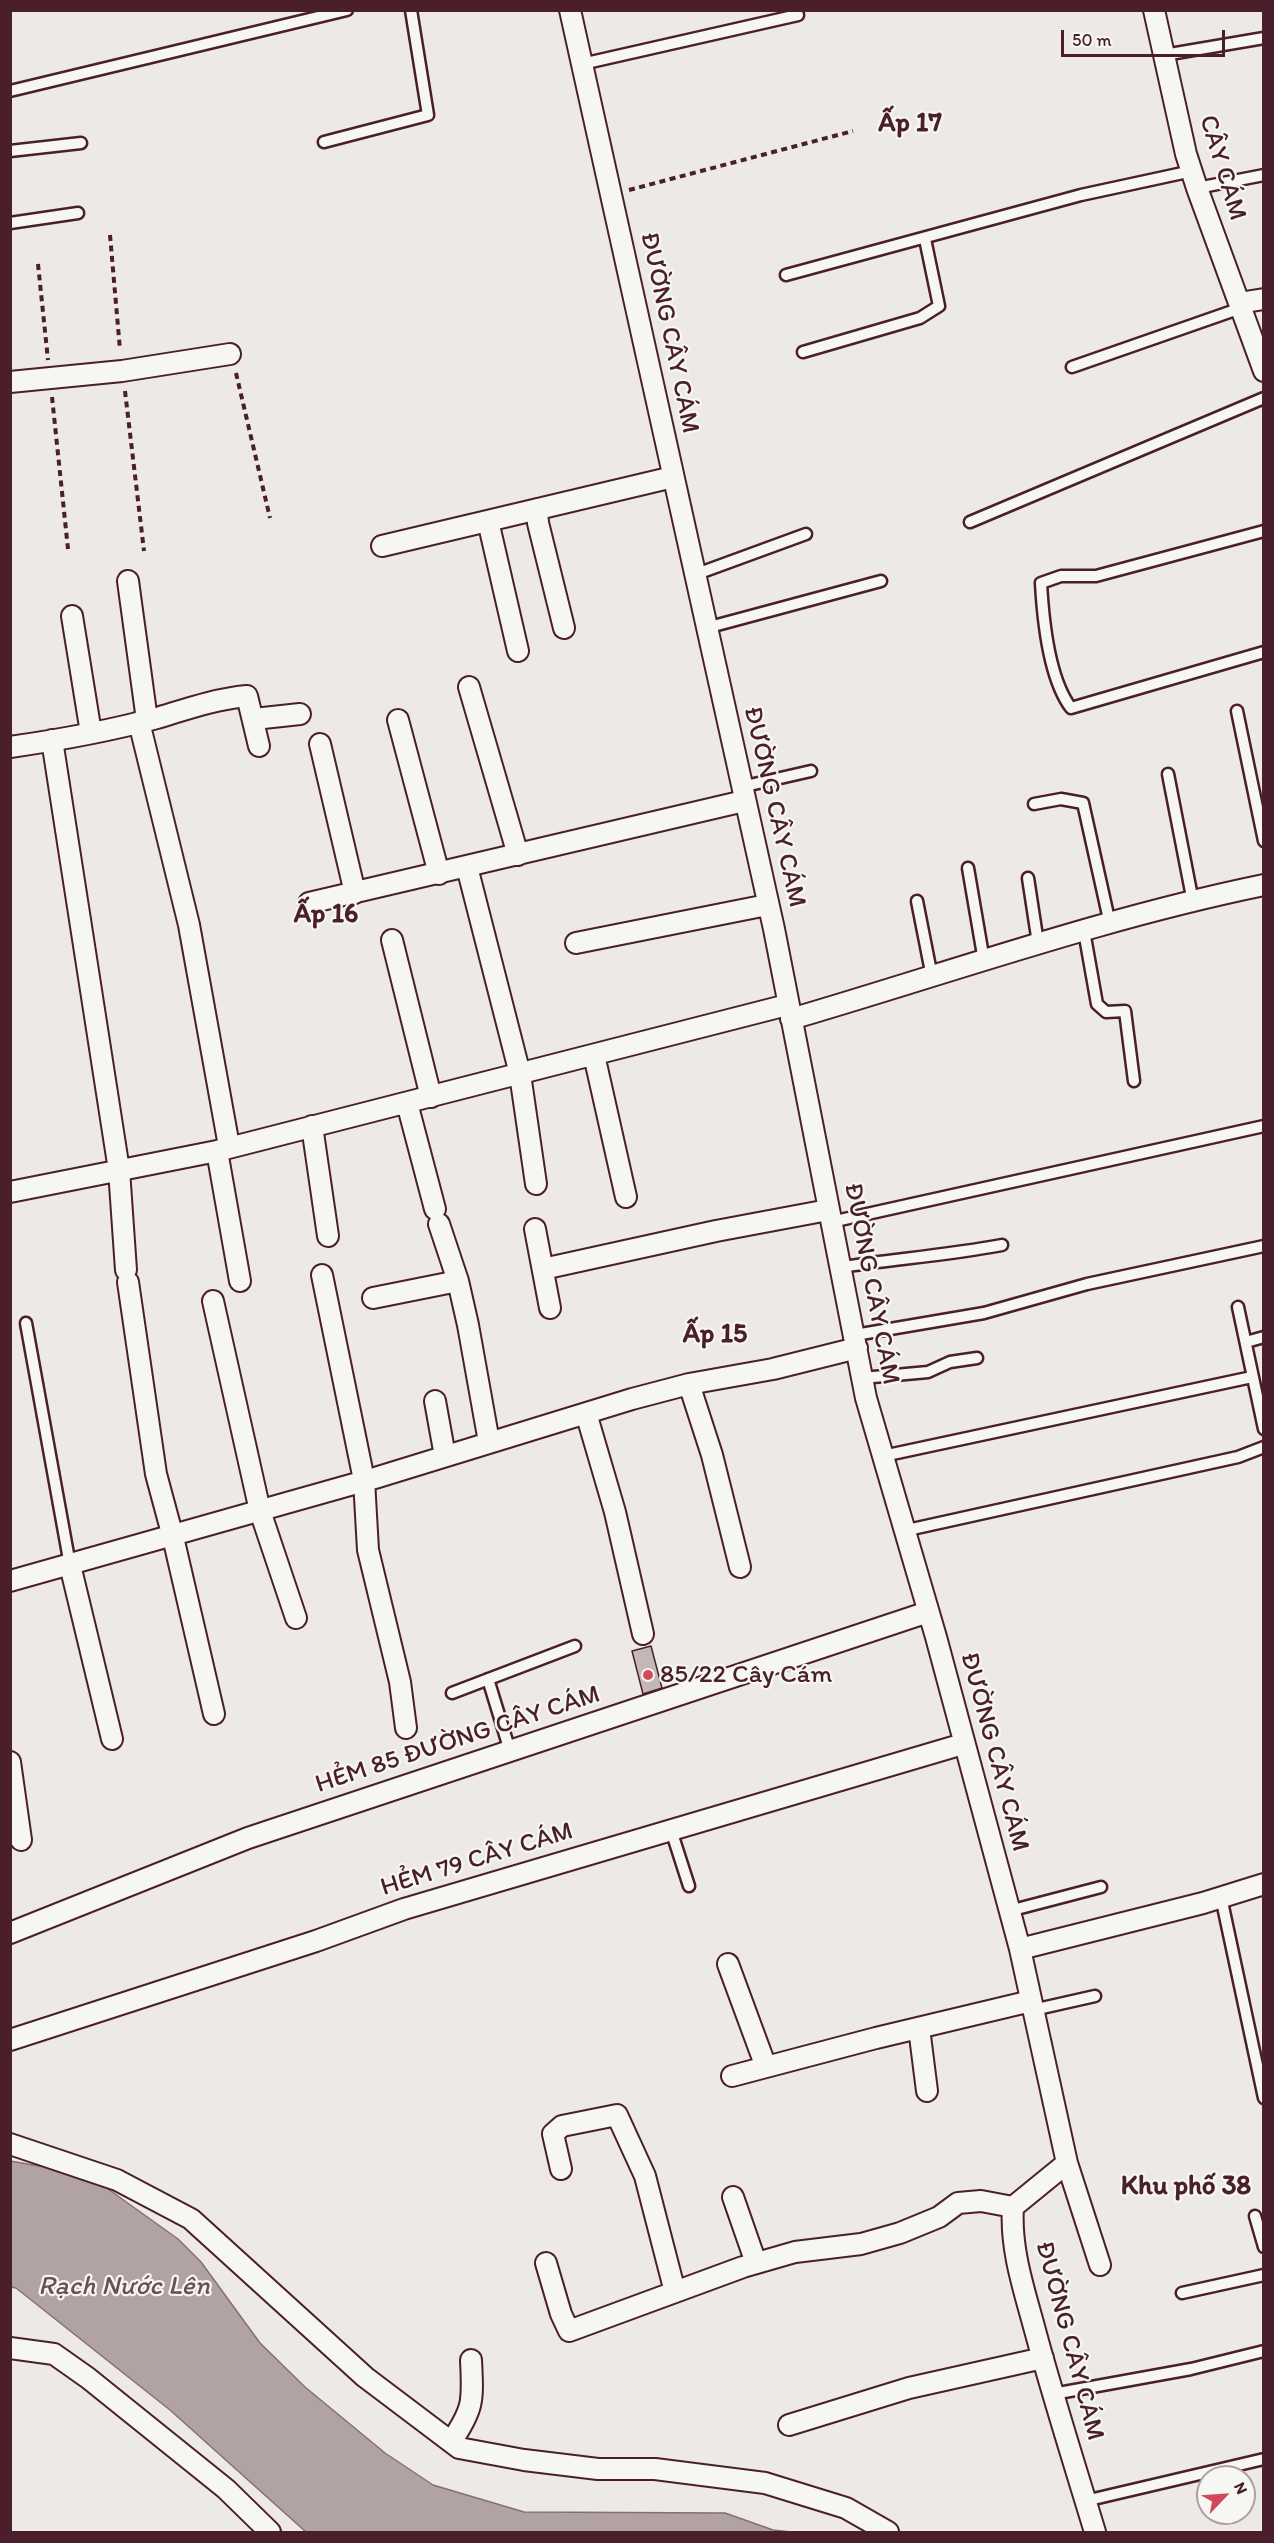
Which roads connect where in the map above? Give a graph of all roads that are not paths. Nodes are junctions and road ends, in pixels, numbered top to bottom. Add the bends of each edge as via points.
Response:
1 (347, 10) edge
2 (411, 10) edge
3 (570, 10) edge
4 (1154, 10) edge
5 (798, 15) dead end
6 (1263, 39) edge
7 (1164, 55) junction
8 (582, 64) junction
9 (10, 91) edge
10 (324, 142) dead end
11 (81, 143) dead end
12 (10, 151) edge
13 (1263, 175) edge
14 (1194, 180) junction
15 (78, 213) dead end
16 (10, 223) edge
17 (925, 239) junction
18 (786, 275) dead end
19 (1263, 298) edge
20 (1240, 306) junction
21 (803, 352) dead end
22 (230, 354) road end
23 (1072, 367) dead end
24 (1263, 371) edge
25 (10, 382) edge
26 (1263, 398) edge
27 (673, 477) junction
28 (537, 509) junction
29 (488, 521) junction
30 (970, 522) dead end
31 (1263, 531) edge
32 (806, 534) dead end
33 (382, 546) dead end
34 (694, 575) junction
35 (128, 581) dead end
36 (881, 581) dead end
37 (72, 616) dead end
38 (564, 628) dead end
39 (706, 628) junction
40 (518, 651) dead end
41 (1263, 652) edge
42 (469, 687) dead end
43 (1237, 711) dead end
44 (300, 714) dead end
45 (254, 719) junction
46 (398, 720) dead end
47 (143, 721) junction
48 (91, 733) junction
49 (52, 740) junction
50 (320, 744) dead end
51 (259, 746) dead end
52 (10, 747) edge
53 (811, 771) dead end
54 (1168, 774) dead end
55 (743, 794) junction
56 (1034, 804) dead end
57 (1263, 841) edge
58 (518, 855) junction
59 (467, 867) junction
60 (968, 868) dead end
61 (439, 874) junction
62 (1028, 878) dead end
63 (1263, 885) edge
64 (355, 893) junction
65 (917, 901) dead end
66 (1193, 902) junction
67 (309, 903) dead end
68 (767, 905) junction
69 (1110, 924) junction
70 (1084, 931) junction
71 (392, 940) dead end
72 (576, 943) dead end
73 (1038, 943) junction
74 (984, 961) junction
75 (933, 977) junction
76 (789, 1012) junction
77 (594, 1055) junction
78 (520, 1074) junction
79 (1134, 1081) dead end
80 (431, 1097) junction
81 (406, 1103) junction
82 (312, 1126) junction
83 (1263, 1126) edge
84 (223, 1148) junction
85 (119, 1170) junction
86 (536, 1184) dead end
87 (11, 1192) edge
88 (626, 1197) dead end
89 (829, 1216) junction
90 (535, 1229) dead end
91 (328, 1236) dead end
92 (1002, 1245) dead end
93 (1263, 1246) edge
94 (842, 1267) junction
95 (543, 1269) junction
96 (322, 1275) dead end
97 (240, 1281) dead end
98 (458, 1281) junction
99 (373, 1298) dead end
100 (213, 1301) dead end
101 (1238, 1307) dead end
102 (550, 1308) dead end
103 (26, 1323) dead end
104 (1263, 1336) edge
105 (856, 1341) junction
106 (1246, 1342) junction
107 (977, 1358) dead end
108 (1252, 1377) junction
109 (862, 1378) junction
110 (690, 1384) junction
111 (435, 1401) dead end
112 (586, 1413) junction
113 (1263, 1423) edge
114 (489, 1442) junction
115 (1263, 1447) edge
116 (445, 1456) junction
117 (883, 1456) junction
118 (364, 1480) junction
119 (260, 1511) junction
120 (903, 1531) junction
121 (174, 1537) junction
122 (70, 1565) junction
123 (741, 1567) dead end
124 (10, 1581) edge
125 (928, 1612) junction
126 (296, 1618) dead end
127 (643, 1634) dead end
128 (575, 1646) dead end
129 (488, 1679) junction
130 (452, 1693) dead end
131 (214, 1714) dead end
132 (406, 1728) dead end
133 (112, 1739) dead end
134 (963, 1744) junction
135 (510, 1751) junction
136 (10, 1762) edge
137 (671, 1830) junction
138 (21, 1840) dead end
139 (1263, 1884) edge
140 (689, 1886) dead end
141 (1101, 1887) dead end
142 (1221, 1897) junction
143 (1009, 1911) junction
144 (10, 1933) edge
145 (1020, 1949) junction
146 (728, 1964) dead end
147 (1095, 1996) dead end
148 (1032, 2005) junction
149 (919, 2028) junction
150 (10, 2040) edge
151 (766, 2067) junction
152 (732, 2076) dead end
153 (927, 2091) dead end
154 (1263, 2098) edge
155 (10, 2144) edge
156 (1067, 2163) junction
157 (561, 2169) dead end
158 (733, 2197) dead end
159 (1013, 2207) junction
160 (1256, 2217) dead end
161 (1263, 2247) edge
162 (546, 2263) dead end
163 (756, 2263) junction
164 (1100, 2265) dead end
165 (1263, 2275) edge
166 (675, 2292) junction
167 (1182, 2293) dead end
168 (10, 2348) edge
169 (1263, 2351) edge
170 (1043, 2358) junction
171 (471, 2360) dead end
172 (1053, 2394) junction
173 (789, 2425) dead end
174 (451, 2442) junction
175 (1263, 2459) edge
176 (1085, 2500) junction
177 (270, 2532) edge
178 (888, 2532) edge
179 (1095, 2532) edge

1 - 9 lane
2 - 10 lane via 428,115
3 - 8 street, ĐƯỜNG CÂY CÁM
4 - 7 street, CÂY CÁM
5 - 8 lane
6 - 7 lane
7 - 14 street, CÂY CÁM
8 - 27 street, ĐƯỜNG CÂY CÁM
11 - 12 lane
13 - 14 lane
14 - 17 lane via 1081,195
14 - 20 street, CÂY CÁM
15 - 16 lane
17 - 18 lane
17 - 21 lane via 939,306 920,318
19 - 20 street
20 - 23 lane
20 - 24 street, CÂY CÁM
22 - 25 street via 122,371
26 - 30 lane
27 - 28 street
27 - 34 street, ĐƯỜNG CÂY CÁM
28 - 29 street
28 - 38 street
29 - 33 street
29 - 40 street
31 - 41 lane via 1096,576 1061,576 1041,583 1043,614 1061,695 1071,708
32 - 34 lane
34 - 39 street, ĐƯỜNG CÂY CÁM
35 - 47 street
36 - 39 lane
37 - 48 street
39 - 55 street, ĐƯỜNG CÂY CÁM
42 - 58 street
43 - 57 lane
44 - 45 street
45 - 47 street via 247,696 220,699
45 - 51 street
46 - 61 street
47 - 48 street
47 - 84 street via 189,925
48 - 49 street
49 - 52 street
49 - 85 street
50 - 64 street
53 - 55 lane
54 - 66 lane
55 - 58 street
55 - 68 street, ĐƯỜNG CÂY CÁM
56 - 69 lane via 1061,799 1083,803
58 - 59 street
59 - 61 street
59 - 78 street
60 - 74 lane
61 - 64 street
62 - 73 lane
63 - 66 street
64 - 67 street
65 - 75 lane
66 - 69 street
68 - 72 street
68 - 76 street, ĐƯỜNG CÂY CÁM
69 - 70 street
70 - 73 street
70 - 79 lane via 1097,1005 1106,1012 1125,1011
71 - 80 street
73 - 74 street
74 - 75 street
75 - 76 street
76 - 77 street
76 - 89 street, ĐƯỜNG CÂY CÁM
77 - 78 street
77 - 88 street
78 - 80 street
78 - 86 street
80 - 81 street
81 - 82 street
81 - 98 street
82 - 84 street
82 - 91 street
83 - 89 lane
84 - 85 street
84 - 97 street
85 - 87 street
85 - 121 street via 127,1276 156,1474
89 - 94 street, ĐƯỜNG CÂY CÁM
89 - 95 street via 716,1231
90 - 95 street
92 - 94 lane
93 - 105 lane via 1087,1284 984,1313
94 - 105 street, ĐƯỜNG CÂY CÁM
95 - 102 street
96 - 118 street
98 - 99 street
98 - 114 street
100 - 119 street
101 - 106 lane
103 - 122 lane
104 - 106 lane
105 - 109 street, ĐƯỜNG CÂY CÁM
105 - 110 street via 773,1369
106 - 108 lane
107 - 109 lane via 950,1362 928,1372
108 - 113 lane
108 - 117 lane
109 - 117 street, ĐƯỜNG CÂY CÁM
110 - 112 street
110 - 123 street
111 - 116 street
112 - 114 street
112 - 127 street via 615,1512
114 - 116 street
115 - 120 lane via 1238,1457
116 - 118 street
117 - 120 street, ĐƯỜNG CÂY CÁM
118 - 119 street
118 - 132 street via 368,1550 400,1682
119 - 121 street
119 - 126 street
120 - 125 street, ĐƯỜNG CÂY CÁM
121 - 122 street
121 - 131 street
122 - 124 street
122 - 133 street
125 - 134 street, ĐƯỜNG CÂY CÁM
125 - 135 street, HẺM 85 ĐƯỜNG CÂY CÁM
128 - 129 lane
129 - 130 lane
129 - 135 lane
134 - 137 street, HẺM 79 CÂY CÁM
134 - 143 street, ĐƯỜNG CÂY CÁM
135 - 144 street, HẺM 85 ĐƯỜNG CÂY CÁM via 248,1838
136 - 138 street
137 - 140 lane
137 - 150 street, HẺM 79 CÂY CÁM via 404,1910
139 - 142 street
141 - 143 lane
142 - 145 street
142 - 154 lane
143 - 145 street, ĐƯỜNG CÂY CÁM
145 - 148 street, ĐƯỜNG CÂY CÁM
146 - 151 street
147 - 148 lane
148 - 149 street
148 - 156 street, ĐƯỜNG CÂY CÁM
149 - 151 street
149 - 153 street
151 - 152 street
155 - 174 street via 117,2180 191,2219 365,2377
156 - 159 street
156 - 164 street, ĐƯỜNG CÂY CÁM
157 - 166 street via 553,2134 562,2126 617,2115 645,2176
158 - 163 street
159 - 163 street via 981,2201 958,2202 939,2217 900,2233
159 - 170 street, ĐƯỜNG CÂY CÁM via 1016,2258
160 - 161 lane
162 - 166 street via 569,2331
163 - 166 street
165 - 167 lane
168 - 177 street via 54,2354 88,2378 226,2489
169 - 172 lane via 1191,2369
170 - 172 street, ĐƯỜNG CÂY CÁM
170 - 173 street via 909,2388
171 - 174 street via 469,2416
172 - 176 street, ĐƯỜNG CÂY CÁM
174 - 178 street via 459,2448 524,2460 598,2469 655,2469 765,2483 846,2508
175 - 176 lane
176 - 179 street, ĐƯỜNG CÂY CÁM

